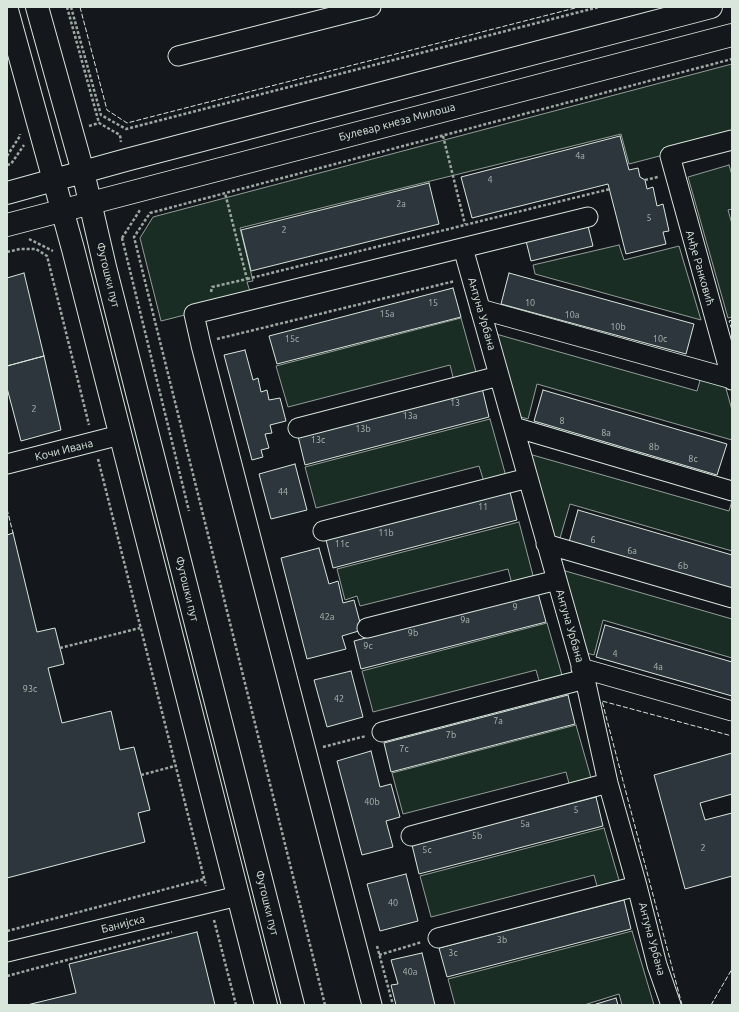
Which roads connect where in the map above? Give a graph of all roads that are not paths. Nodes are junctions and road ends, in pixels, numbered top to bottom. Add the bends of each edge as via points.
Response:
1 (37, 7) edge
2 (711, 7) edge
3 (362, 8) edge
4 (7, 10) edge
5 (732, 35) edge
6 (178, 56) dead end
7 (15, 65) edge
8 (732, 140) edge
9 (83, 172) junction
10 (54, 180) junction
11 (7, 193) edge
12 (90, 203) junction
13 (63, 210) junction
14 (588, 218) dead end
15 (7, 225) edge
16 (463, 248) junction
17 (480, 309) junction
18 (499, 376) junction
19 (732, 380) edge
20 (298, 428) dead end
21 (514, 428) junction
22 (120, 435) junction
23 (7, 464) edge
24 (528, 478) junction
25 (732, 491) edge
26 (323, 531) dead end
27 (546, 544) junction
28 (557, 580) junction
29 (732, 598) edge
30 (367, 628) dead end
31 (583, 674) junction
32 (732, 711) edge
33 (382, 732) road end
34 (608, 784) junction
35 (411, 836) dead end
36 (637, 886) junction
37 (238, 896) junction
38 (438, 938) road end
39 (7, 952) edge
40 (266, 1005) edge
41 (293, 1005) edge
42 (372, 1005) edge
43 (671, 1005) edge

1 - 9 main road, Футошки пут
2 - 9 main road
3 - 6 street
4 - 7 main road
5 - 12 main road, Булевар кнеза Милоша
7 - 10 main road
8 - 19 street, Анђе Ранковић via 670,156
9 - 10 main road
9 - 12 main road, Футошки пут
10 - 11 main road
10 - 13 main road
12 - 13 main road, Булевар кнеза Милоша
12 - 41 main road, Футошки пут
13 - 15 main road, Булевар кнеза Милоша
13 - 22 main road
14 - 16 street
16 - 17 street, Антуна Урбана
16 - 42 street via 194,314
17 - 18 street, Антуна Урбана
17 - 19 street
18 - 20 street
18 - 21 street, Антуна Урбана
21 - 24 street, Антуна Урбана
21 - 25 street
22 - 23 street, Кочи Ивана
22 - 37 main road
24 - 26 street
24 - 27 street, Антуна Урбана
27 - 28 street, Антуна Урбана
27 - 29 street
28 - 30 street
28 - 31 street, Антуна Урбана
31 - 32 street
31 - 33 street
31 - 34 street, Антуна Урбана
34 - 35 street
34 - 36 street, Антуна Урбана
36 - 38 street
36 - 43 street, Антуна Урбана via 657,965
37 - 39 street, Банијска
37 - 40 main road

